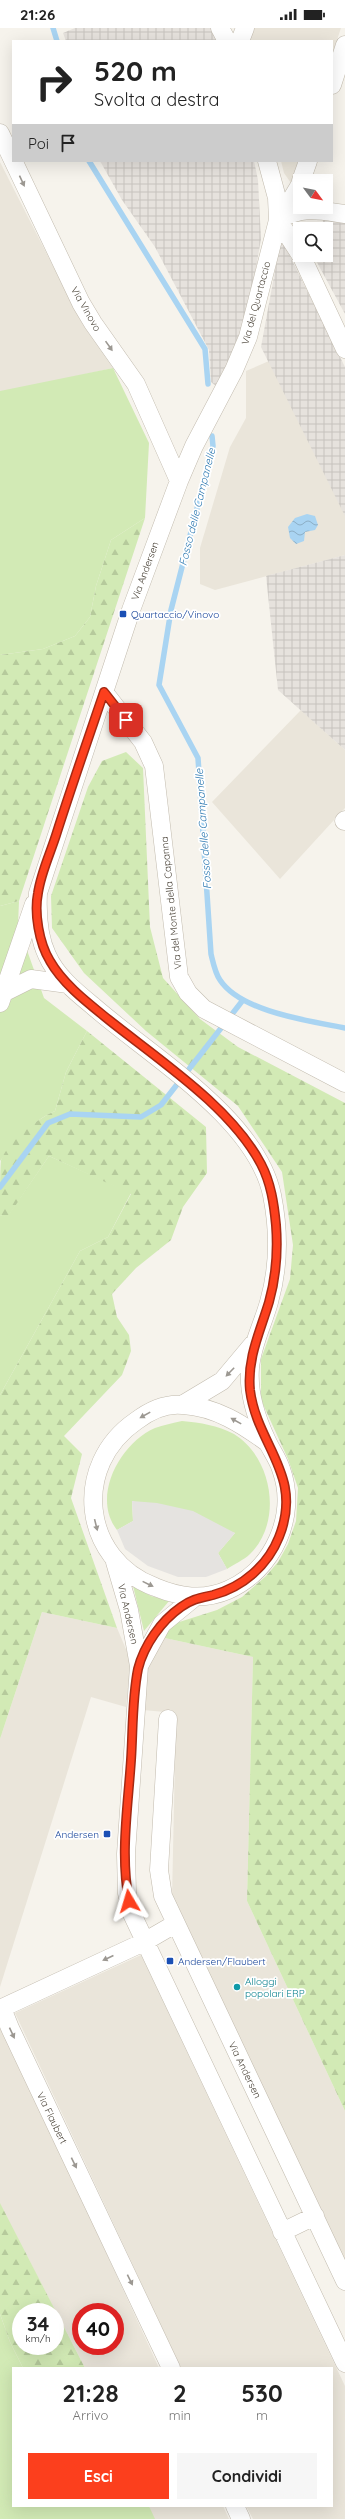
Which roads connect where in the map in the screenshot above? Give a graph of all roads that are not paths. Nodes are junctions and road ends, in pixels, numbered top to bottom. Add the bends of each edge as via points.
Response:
1 (220, 28) edge
2 (245, 28) edge
3 (226, 40) edge
4 (240, 40) edge
5 (345, 45) edge
6 (333, 82) edge
7 (0, 133) edge
8 (12, 158) edge
9 (14, 162) edge
10 (267, 162) edge
11 (308, 162) edge
12 (303, 174) edge
13 (293, 196) edge
14 (345, 214) edge
15 (278, 220) junction
16 (293, 241) edge
17 (304, 262) edge
18 (345, 350) edge
19 (179, 481) junction
20 (104, 692) junction
21 (38, 893) junction
22 (68, 984) junction
23 (1, 998) edge
24 (345, 1083) edge
25 (254, 1342) junction
26 (182, 1405) junction
27 (268, 1443) junction
28 (115, 1562) junction
29 (195, 1597) junction
30 (139, 1666) junction
31 (168, 1719) dead end
32 (175, 1924) junction
33 (144, 1942) junction
34 (315, 2216) junction
35 (282, 2232) junction
36 (345, 2281) edge
37 (345, 2363) edge
38 (171, 2367) edge
39 (235, 2507) edge
40 (241, 2519) edge

1 - 3 street
2 - 4 street
5 - 6 street
7 -> 8 street, Via Vinovo
9 -> 19 street, Via Vinovo via 81,303 136,384
10 - 15 street, Via del Quartaccio via 277,198
11 - 12 street
13 - 15 street
14 - 15 street via 308,209 296,211
15 - 16 street
15 - 19 street, Via del Quartaccio via 245,344
17 - 18 street
19 - 20 street, Via Andersen via 131,610
20 - 21 street, Via Andersen
20 - 24 street, Via del Monte della Capanna via 143,742 154,766 179,977 195,1000 227,1021
21 - 22 street, Via Andersen via 39,924 46,954
21 - 23 street
22 - 23 street via 31,979
22 - 25 street, Via Andersen via 225,1116 260,1163 271,1192 277,1261 269,1301
25 -> 26 street, Via Andersen via 222,1381
25 - 27 street, Via Andersen via 250,1364 251,1395
27 -> 26 street, Via Andersen via 236,1420
26 -> 28 street, Via Andersen via 153,1411 128,1426 109,1448 98,1468 93,1490 94,1514 101,1540
27 - 29 street, Via Andersen via 282,1469 286,1490 284,1522 278,1539 266,1560 243,1581 214,1595
28 -> 29 street, Via Andersen via 148,1585
28 - 30 street, Via Andersen via 129,1610
29 - 30 street, Via Andersen via 162,1624
30 - 33 street, Via Andersen via 131,1757 126,1867 130,1908
31 - 32 street, Via Andersen via 159,1870 163,1896
32 - 33 street
32 - 34 street, Via Andersen
33 - 35 street, Via Andersen
33 -> 38 street, Via Flaubert via 2,2008
34 - 35 street
34 - 36 street, Via Andersen
35 - 37 street, Via Andersen
39 - 40 street

